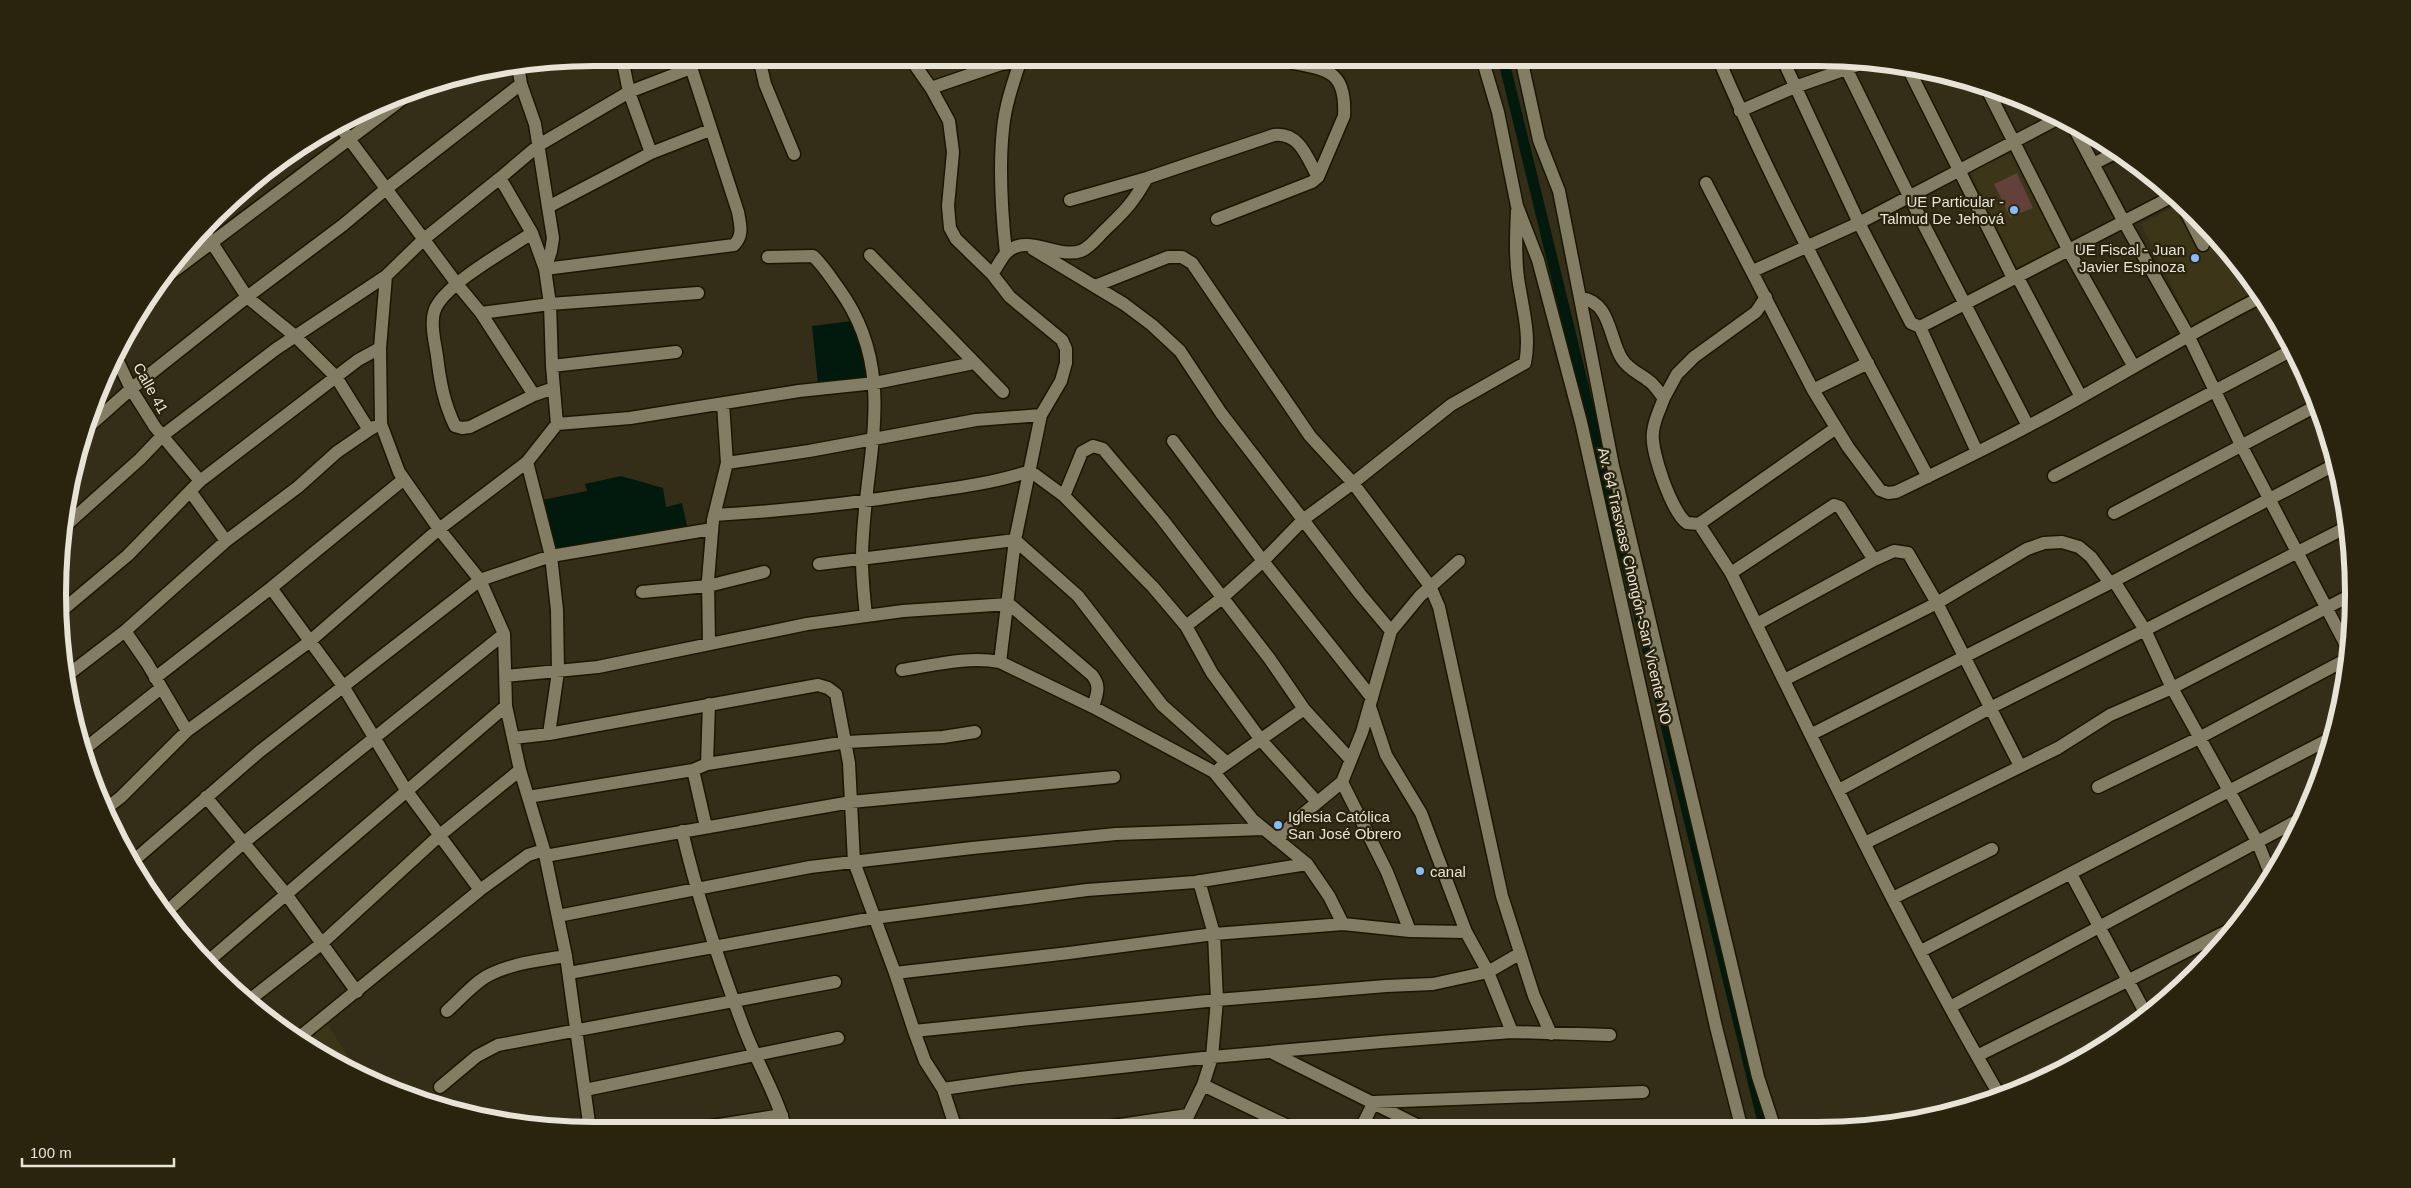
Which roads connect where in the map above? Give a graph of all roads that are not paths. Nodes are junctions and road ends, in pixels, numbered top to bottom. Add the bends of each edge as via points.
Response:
1 (624, 66) edge
2 (684, 66) edge
3 (691, 66) edge
4 (761, 66) edge
5 (915, 66) edge
6 (995, 66) edge
7 (1023, 66) edge
8 (1305, 66) edge
9 (1484, 66) edge
10 (1523, 66) edge
11 (1721, 66) edge
12 (1786, 66) edge
13 (1841, 67) edge
14 (1846, 67) edge
15 (519, 72) edge
16 (1911, 75) edge
17 (521, 84) junction
18 (1795, 87) junction
19 (930, 88) junction
20 (629, 92) junction
21 (1990, 95) edge
22 (393, 106) edge
23 (1740, 111) junction
24 (2052, 122) edge
25 (343, 130) edge
26 (710, 130) junction
27 (2078, 136) edge
28 (349, 138) junction
29 (2014, 141) junction
30 (539, 145) junction
31 (651, 153) junction
32 (794, 154) dead end
33 (2111, 155) edge
34 (2094, 164) junction
35 (1960, 170) junction
36 (1318, 177) junction
37 (500, 178) junction
38 (1147, 178) junction
39 (1706, 183) dead end
40 (386, 189) junction
41 (1909, 196) junction
42 (2167, 199) edge
43 (1070, 200) dead end
44 (1517, 206) junction
45 (548, 207) junction
46 (1217, 219) dead end
47 (2124, 222) junction
48 (2191, 222) edge
49 (1859, 223) junction
50 (532, 233) junction
51 (207, 236) edge
52 (424, 239) junction
53 (211, 242) junction
54 (1025, 244) junction
55 (2202, 245) dead end
56 (1807, 248) junction
57 (2069, 251) junction
58 (1006, 253) junction
59 (870, 255) dead end
60 (768, 257) dead end
61 (182, 265) edge
62 (545, 268) junction
63 (1753, 271) junction
64 (992, 274) junction
65 (386, 276) junction
66 (2015, 277) junction
67 (456, 284) junction
68 (1095, 286) junction
69 (698, 293) dead end
70 (1766, 296) junction
71 (247, 297) junction
72 (1581, 298) junction
73 (2255, 300) edge
74 (550, 304) junction
75 (1966, 305) junction
76 (481, 314) junction
77 (1920, 327) junction
78 (2188, 335) junction
79 (295, 336) junction
80 (380, 348) junction
81 (676, 352) dead end
82 (2286, 353) edge
83 (974, 363) junction
84 (1868, 363) junction
85 (119, 364) edge
86 (552, 366) junction
87 (2134, 367) junction
88 (336, 377) junction
89 (875, 383) junction
90 (554, 388) junction
91 (131, 389) junction
92 (1813, 390) junction
93 (2216, 390) junction
94 (1003, 392) dead end
95 (534, 395) junction
96 (2081, 397) junction
97 (1664, 398) junction
98 (723, 404) junction
99 (2311, 409) edge
100 (1041, 415) junction
101 (95, 421) edge
102 (381, 424) junction
103 (557, 424) junction
104 (2028, 426) junction
105 (1836, 428) junction
106 (369, 430) junction
107 (162, 436) junction
108 (873, 440) junction
109 (1173, 441) dead end
110 (2241, 445) junction
111 (1977, 452) junction
112 (527, 462) junction
113 (727, 463) junction
114 (2329, 467) edge
115 (1030, 471) junction
116 (2054, 476) dead end
117 (1928, 477) junction
118 (404, 479) junction
119 (200, 481) junction
120 (1353, 483) junction
121 (190, 491) junction
122 (1064, 496) junction
123 (2270, 498) junction
124 (866, 501) junction
125 (2114, 513) dead end
126 (714, 515) junction
127 (72, 519) edge
128 (1304, 519) junction
129 (1699, 524) junction
130 (712, 529) junction
131 (439, 530) junction
132 (2341, 530) edge
133 (1015, 540) junction
134 (226, 541) junction
135 (2299, 551) junction
136 (551, 556) junction
137 (862, 559) junction
138 (1874, 560) junction
139 (1264, 561) junction
140 (1459, 561) dead end
141 (819, 564) dead end
142 (764, 572) dead end
143 (1731, 573) junction
144 (480, 580) junction
145 (2112, 582) junction
146 (708, 586) junction
147 (1430, 586) junction
148 (271, 588) junction
149 (642, 592) dead end
150 (1222, 598) junction
151 (2345, 599) edge
152 (1938, 603) junction
153 (1009, 604) junction
154 (66, 607) edge
155 (2327, 608) junction
156 (866, 616) junction
157 (1756, 624) junction
158 (1186, 626) junction
159 (2145, 630) junction
160 (126, 631) junction
161 (1391, 631) junction
162 (504, 634) junction
163 (2343, 639) edge
164 (309, 642) junction
165 (709, 644) junction
166 (1966, 656) junction
167 (1000, 662) junction
168 (2340, 664) edge
169 (902, 670) dead end
170 (72, 672) edge
171 (558, 672) junction
172 (506, 676) junction
173 (1784, 680) junction
174 (158, 683) junction
175 (343, 686) junction
176 (2172, 688) junction
177 (1371, 703) junction
178 (709, 704) junction
179 (506, 706) junction
180 (1093, 707) junction
181 (1992, 707) junction
182 (1304, 709) junction
183 (186, 731) junction
184 (975, 732) dead end
185 (549, 734) junction
186 (1812, 734) junction
187 (373, 738) junction
188 (513, 738) junction
189 (2199, 738) junction
190 (1261, 740) junction
191 (87, 742) edge
192 (847, 742) junction
193 (2324, 742) edge
194 (1351, 760) junction
195 (1228, 763) junction
196 (707, 764) junction
197 (2020, 766) junction
198 (520, 770) junction
199 (693, 770) junction
200 (1214, 772) junction
201 (1114, 777) dead end
202 (1342, 782) junction
203 (2098, 787) dead end
204 (406, 790) junction
205 (1839, 790) junction
206 (2228, 790) junction
207 (528, 797) junction
208 (206, 798) junction
209 (851, 802) junction
210 (1317, 802) junction
211 (110, 805) edge
212 (2292, 823) edge
213 (706, 827) junction
214 (1264, 829) junction
215 (682, 831) junction
216 (440, 835) junction
217 (1277, 840) junction
218 (2257, 842) junction
219 (1866, 843) junction
220 (242, 844) junction
221 (1992, 849) dead end
222 (544, 853) junction
223 (137, 858) edge
224 (854, 862) junction
225 (1306, 864) junction
226 (2268, 868) edge
227 (2071, 874) junction
228 (1199, 881) junction
229 (695, 888) junction
230 (480, 890) junction
231 (286, 894) junction
232 (1893, 898) junction
233 (170, 908) edge
234 (558, 916) junction
235 (874, 918) junction
236 (1343, 924) junction
237 (2100, 926) junction
238 (1410, 931) junction
239 (1466, 932) junction
240 (1214, 934) junction
241 (2220, 935) edge
242 (321, 944) junction
243 (715, 947) junction
244 (1921, 951) junction
245 (1519, 954) junction
246 (566, 956) junction
247 (212, 958) edge
248 (1488, 972) junction
249 (569, 973) junction
250 (895, 973) junction
251 (835, 982) dead end
252 (2128, 982) junction
253 (357, 992) junction
254 (253, 997) edge
255 (1217, 1000) junction
256 (734, 1001) junction
257 (1950, 1008) junction
258 (2143, 1009) edge
259 (447, 1012) dead end
260 (577, 1029) junction
261 (914, 1031) junction
262 (1512, 1032) junction
263 (303, 1034) edge
264 (1550, 1034) junction
265 (1610, 1036) dead end
266 (838, 1038) dead end
267 (1271, 1052) junction
268 (757, 1056) junction
269 (1977, 1056) junction
270 (1212, 1057) junction
271 (1203, 1085) junction
272 (440, 1087) dead end
273 (943, 1089) junction
274 (585, 1090) junction
275 (1997, 1090) edge
276 (1643, 1092) dead end
277 (1374, 1102) junction
278 (782, 1114) junction
279 (1188, 1115) junction
280 (589, 1122) edge
281 (734, 1122) edge
282 (784, 1122) edge
283 (954, 1122) edge
284 (1140, 1122) edge
285 (1185, 1122) edge
286 (1280, 1122) edge
287 (1364, 1122) edge
288 (1412, 1122) edge
289 (1740, 1122) edge
290 (1773, 1122) edge

1 - 20 street
2 - 20 street
3 - 26 street
4 - 32 street
5 - 19 street
6 - 19 street
7 - 58 street via 1013,83 1003,128
8 - 36 street via 1326,70 1339,82 1344,106 1344,116
9 - 44 street, Av. 64 Trasvase Chongón-San Vicente NO via 1498,112
10 - 72 street via 1539,140 1558,191
11 - 23 street
12 - 18 street
13 - 18 street
14 - 41 street
15 - 17 street
16 - 35 street
17 - 30 street
17 - 40 street
18 - 23 street
18 - 49 street
19 - 64 street via 949,121 953,152 948,206 950,228 956,239
20 - 30 street
20 - 31 street
21 - 29 street
22 - 28 street
23 - 56 street
24 - 29 street
25 - 28 street
26 - 31 street
26 - 62 street via 738,212 742,232 734,245
27 - 34 street
28 - 40 street
28 - 53 street
29 - 35 street
29 - 57 street
30 - 37 street
30 - 45 street
31 - 45 street
33 - 34 street
34 - 47 street
35 - 41 street
35 - 66 street
36 - 38 street via 1298,143 1282,134
36 - 46 street
37 - 50 street
37 - 52 street
38 - 43 street
38 - 54 street via 1133,203 1081,251 1065,252
39 - 63 street
40 - 52 street
40 - 71 street
41 - 49 street
41 - 75 street
42 - 47 street
44 - 120 street via 1515,243 1528,348 1525,363 1451,405
44 - 289 street, Av. 64 Trasvase Chongón-San Vicente NO via 1538,260 1581,422
45 - 62 street via 553,238
47 - 57 street
47 - 78 street
48 - 55 street
49 - 56 street
49 - 77 street via 1911,323
50 - 62 street
50 - 67 street
51 - 53 street
52 - 65 street
52 - 67 street
53 - 61 street
53 - 71 street
54 - 58 street
54 - 68 street
56 - 63 street
56 - 84 street
57 - 66 street
57 - 87 street
58 - 64 street
59 - 83 street
60 - 89 street via 807,255 818,260 852,308 860,325
62 - 74 street
63 - 70 street
64 - 100 street via 1010,297 1062,340 1066,348 1061,381
65 - 79 street
65 - 80 street
66 - 75 street
66 - 96 street
67 - 76 street
67 - 95 street via 436,307 433,318 439,382 455,426 470,427
68 - 120 street via 1168,257 1182,257 1192,264 1310,436
68 - 128 street via 1152,325 1180,351 1221,412
69 - 74 street
70 - 92 street
70 - 97 street via 1756,312 1694,356 1677,374
71 - 79 street
71 - 91 street
72 - 97 street via 1602,310 1622,359 1630,369 1650,381
72 - 290 street via 1613,466 1756,1067
73 - 78 street
74 - 76 street
74 - 86 street
75 - 77 street
75 - 104 street
76 - 95 street
77 - 111 street
78 - 87 street
78 - 93 street
79 - 88 street
79 - 107 street
80 - 88 street
80 - 102 street
81 - 86 street
82 - 93 street
83 - 89 street
83 - 94 street
84 - 92 street
84 - 117 street
85 - 91 street, Calle 41
86 - 90 street
87 - 96 street
88 - 106 street
88 - 119 street
89 - 98 street
89 - 108 street
90 - 95 street
90 - 103 street
91 - 101 street
91 - 107 street, Calle 41
92 - 105 street
93 - 110 street
93 - 116 street
96 - 104 street
97 - 129 street via 1652,432 1656,460 1683,520
98 - 103 street via 630,418
98 - 113 street
99 - 110 street
100 - 108 street via 976,420
100 - 115 street
102 - 106 street
102 - 118 street
103 - 112 street
104 - 111 street
105 - 117 street via 1880,490 1896,492
105 - 129 street
106 - 134 street via 336,452 298,487
107 - 119 street, Calle 41
107 - 127 street
108 - 113 street
108 - 124 street
109 - 139 street
110 - 123 street
110 - 125 street
111 - 117 street
112 - 131 street
112 - 136 street
113 - 126 street
114 - 123 street
115 - 122 street
115 - 124 street via 1002,481
115 - 133 street
118 - 131 street
118 - 148 street
119 - 121 street
120 - 128 street
120 - 147 street
121 - 134 street
121 - 154 street via 128,555
122 - 150 street via 1082,452 1093,446 1103,449
122 - 158 street via 1153,587
123 - 135 street
123 - 145 street
124 - 126 street via 789,511
124 - 137 street
126 - 130 street
128 - 139 street
128 - 161 street
129 - 143 street
130 - 136 street
130 - 146 street
131 - 144 street
131 - 164 street
132 - 135 street
133 - 137 street
133 - 153 street
133 - 195 street via 1078,596 1162,705
134 - 160 street
135 - 155 street
135 - 159 street
136 - 144 street
136 - 171 street
137 - 141 street
137 - 156 street
138 - 143 street via 1840,507 1834,505
138 - 152 street via 1894,551 1908,552
138 - 157 street
139 - 150 street
139 - 177 street
140 - 147 street
142 - 146 street
143 - 157 street
144 - 162 street
144 - 175 street
145 - 152 street via 2079,547 2062,542 2044,543 2027,548
145 - 159 street
145 - 166 street
146 - 149 street
146 - 165 street
147 - 161 street
147 - 245 street via 1439,607 1502,896
148 - 164 street
148 - 174 street
150 - 158 street
150 - 182 street
151 - 155 street
152 - 166 street
152 - 173 street
153 - 156 street
153 - 167 street
153 - 180 street via 1098,682
155 - 163 street
155 - 176 street
156 - 165 street
157 - 173 street
158 - 190 street via 1212,673
159 - 176 street
159 - 181 street
160 - 170 street
160 - 174 street
161 - 177 street
162 - 172 street
162 - 187 street
164 - 175 street
164 - 183 street
165 - 171 street
166 - 181 street
166 - 186 street
167 - 169 street via 968,659
167 - 180 street
168 - 189 street
171 - 172 street
171 - 185 street
172 - 179 street
173 - 186 street
174 - 183 street
174 - 191 street
175 - 187 street
175 - 208 street
176 - 189 street
176 - 197 street via 2110,715 2058,748
177 - 194 street
177 - 239 street via 1386,754 1421,812
178 - 185 street
178 - 192 street via 818,685 836,694
178 - 196 street
179 - 188 street
179 - 204 street
180 - 200 street
181 - 197 street
181 - 205 street
182 - 190 street
182 - 194 street
183 - 211 street
184 - 192 street
185 - 188 street
186 - 205 street
187 - 204 street
187 - 220 street
188 - 198 street
189 - 203 street
189 - 206 street
190 - 195 street
190 - 210 street
192 - 196 street
192 - 209 street
193 - 206 street
194 - 202 street
195 - 200 street
196 - 199 street
197 - 219 street
198 - 207 street
198 - 216 street
199 - 207 street
199 - 213 street
200 - 214 street
201 - 209 street
202 - 210 street
202 - 238 street via 1387,872
204 - 216 street
204 - 231 street
205 - 219 street
206 - 218 street
206 - 227 street
207 - 222 street
208 - 220 street
208 - 223 street
209 - 213 street
209 - 224 street
210 - 217 street
212 - 218 street
213 - 215 street
214 - 217 street
214 - 224 street via 1116,834
215 - 222 street
215 - 229 street
216 - 230 street
216 - 242 street
217 - 225 street
218 - 226 street
218 - 237 street
219 - 232 street
220 - 231 street
220 - 233 street
221 - 232 street
222 - 230 street via 528,855
222 - 234 street
224 - 229 street
224 - 235 street
225 - 228 street
225 - 236 street via 1329,896
227 - 237 street
227 - 244 street
228 - 235 street via 1087,890
228 - 240 street
229 - 234 street
229 - 243 street
230 - 253 street
231 - 242 street
231 - 247 street
232 - 244 street
234 - 246 street
235 - 243 street
235 - 250 street
236 - 238 street
236 - 240 street
237 - 252 street
237 - 257 street
238 - 239 street
239 - 248 street
240 - 250 street
240 - 255 street
241 - 252 street
242 - 253 street
242 - 254 street
243 - 249 street
243 - 256 street
244 - 257 street
245 - 248 street
245 - 264 street
246 - 249 street
246 - 259 street via 511,966 490,974
248 - 255 street via 1425,985
248 - 262 street
249 - 260 street
250 - 261 street
251 - 256 street
252 - 258 street
252 - 269 street
253 - 263 street
255 - 261 street
255 - 270 street
256 - 260 street
256 - 268 street
257 - 269 street
260 - 272 street via 498,1045 477,1056
260 - 274 street
261 - 273 street via 925,1060
262 - 264 street
262 - 267 street
264 - 265 street
266 - 268 street
267 - 270 street
267 - 277 street
268 - 274 street
268 - 278 street
269 - 275 street
270 - 271 street
270 - 273 street
271 - 279 street
271 - 286 street
273 - 283 street
274 - 280 street
276 - 277 street
277 - 287 street
277 - 288 street
278 - 281 street
278 - 282 street
279 - 284 street
279 - 285 street

